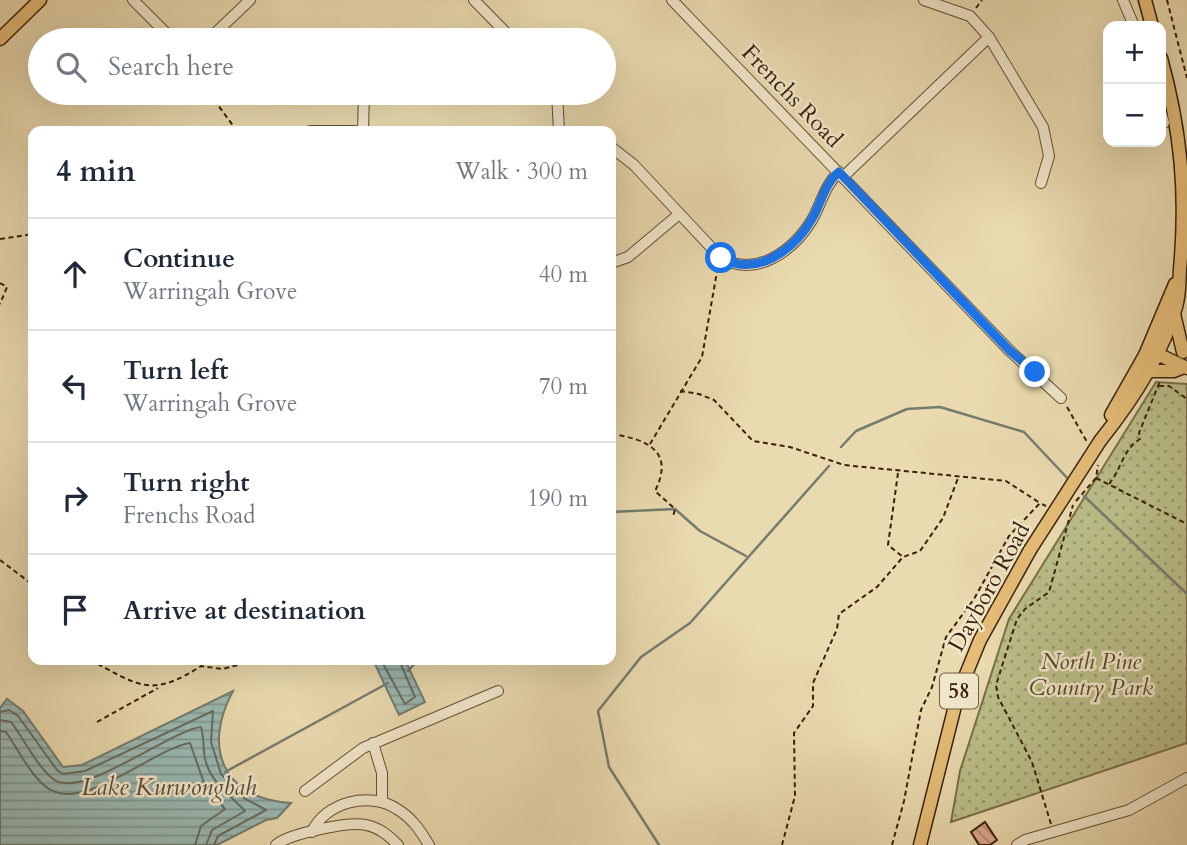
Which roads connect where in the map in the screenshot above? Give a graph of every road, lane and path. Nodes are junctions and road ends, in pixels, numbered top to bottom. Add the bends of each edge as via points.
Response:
1 (40, 0) edge
2 (133, 0) edge
3 (250, 0) edge
4 (474, 0) edge
5 (672, 0) edge
6 (924, 0) edge
7 (1123, 0) edge
8 (1145, 0) edge
9 (1167, 0) edge
10 (1132, 21) edge
11 (1151, 21) edge
12 (161, 28) edge
13 (221, 28) edge
14 (501, 28) edge
15 (989, 37) junction
16 (0, 39) edge
17 (1187, 78) edge
18 (1166, 81) edge
19 (218, 105) edge
20 (363, 105) edge
21 (557, 105) edge
22 (233, 126) edge
23 (363, 126) edge
24 (559, 126) edge
25 (616, 152) edge
26 (841, 175) junction
27 (1041, 183) dead end
28 (678, 215) junction
29 (28, 235) edge
30 (0, 239) edge
31 (721, 258) junction
32 (616, 261) edge
33 (1180, 274) junction
34 (0, 283) edge
35 (0, 304) edge
36 (1174, 314) junction
37 (1155, 346) junction
38 (1185, 361) edge
39 (1154, 370) junction
40 (1158, 386) junction
41 (680, 391) junction
42 (1061, 398) dead end
43 (1187, 399) edge
44 (616, 436) edge
45 (1100, 441) junction
46 (650, 444) junction
47 (898, 472) junction
48 (958, 478) junction
49 (1096, 478) dead end
50 (1109, 484) junction
51 (1084, 490) dead end
52 (1040, 503) junction
53 (1049, 508) dead end
54 (673, 517) dead end
55 (1187, 524) edge
56 (903, 557) junction
57 (0, 560) edge
58 (28, 581) edge
59 (100, 665) edge
60 (238, 665) edge
61 (158, 688) junction
62 (498, 691) dead end
63 (97, 722) dead end
64 (373, 743) junction
65 (1187, 779) edge
66 (306, 791) dead end
67 (382, 802) junction
68 (1053, 831) junction
69 (312, 832) junction
70 (276, 845) edge
71 (398, 845) edge
72 (429, 845) edge
73 (782, 845) edge
74 (892, 845) edge
75 (920, 845) edge
76 (1017, 845) edge

1 - 16 main road
2 - 12 street
3 - 13 street
4 - 14 street
5 - 26 street, Frenchs Road
6 - 15 street via 971,16
7 - 10 street
8 - 11 main road
9 - 17 path
15 - 26 street
15 - 27 street via 1043,127 1049,156
18 - 33 main road, Dayboro Road / 58 via 1184,165
19 - 22 path
20 - 23 street
21 - 24 street
25 - 28 street via 634,165
26 - 31 street via 831,180 808,226 780,254 749,266
26 - 42 street, Frenchs Road
28 - 31 street
28 - 32 street via 628,257
29 - 30 path
31 - 41 path via 702,357
33 - 36 main road, Dayboro Road / 58
33 - 37 main road, Dayboro Road / 58
34 - 35 path via 8,288
36 - 37 main road, Dayboro Road / 58
36 - 38 main road
37 - 38 main road
37 - 39 main road, Dayboro Road / 58
37 - 45 main road, Dayboro Road / 58
38 - 39 main road via 1174,371
39 - 40 path
39 - 45 main road, Dayboro Road / 58
40 - 43 path via 1169,386
40 - 50 path via 1140,439
41 - 46 path
41 - 47 path via 714,400 753,441 790,447 844,466
44 - 46 path
45 - 75 main road, Dayboro Road / 58, bridge via 1030,550 980,640 958,694
46 - 54 path via 659,454 663,475 655,491 676,509
47 - 48 path
47 - 56 path via 888,545
48 - 52 path via 1006,481
48 - 56 path via 943,518 920,551
49 - 50 path
50 - 55 path
51 - 68 path via 1069,516 1048,592 1017,619 996,685 1032,762
52 - 53 path
52 - 74 path via 1009,536 974,599 946,637 921,710
56 - 73 path via 877,587 839,614 813,683 813,706 794,733 795,796
57 - 58 path
59 - 61 path via 133,682
60 - 61 path via 222,669 201,666
61 - 63 path
62 - 64 street
64 - 66 street
64 - 67 street via 382,773
65 - 68 street via 1129,810
67 - 69 street via 353,801 338,807 322,815
67 - 72 street via 416,824
68 - 76 street
69 - 70 street
69 - 71 street via 364,824 385,831

